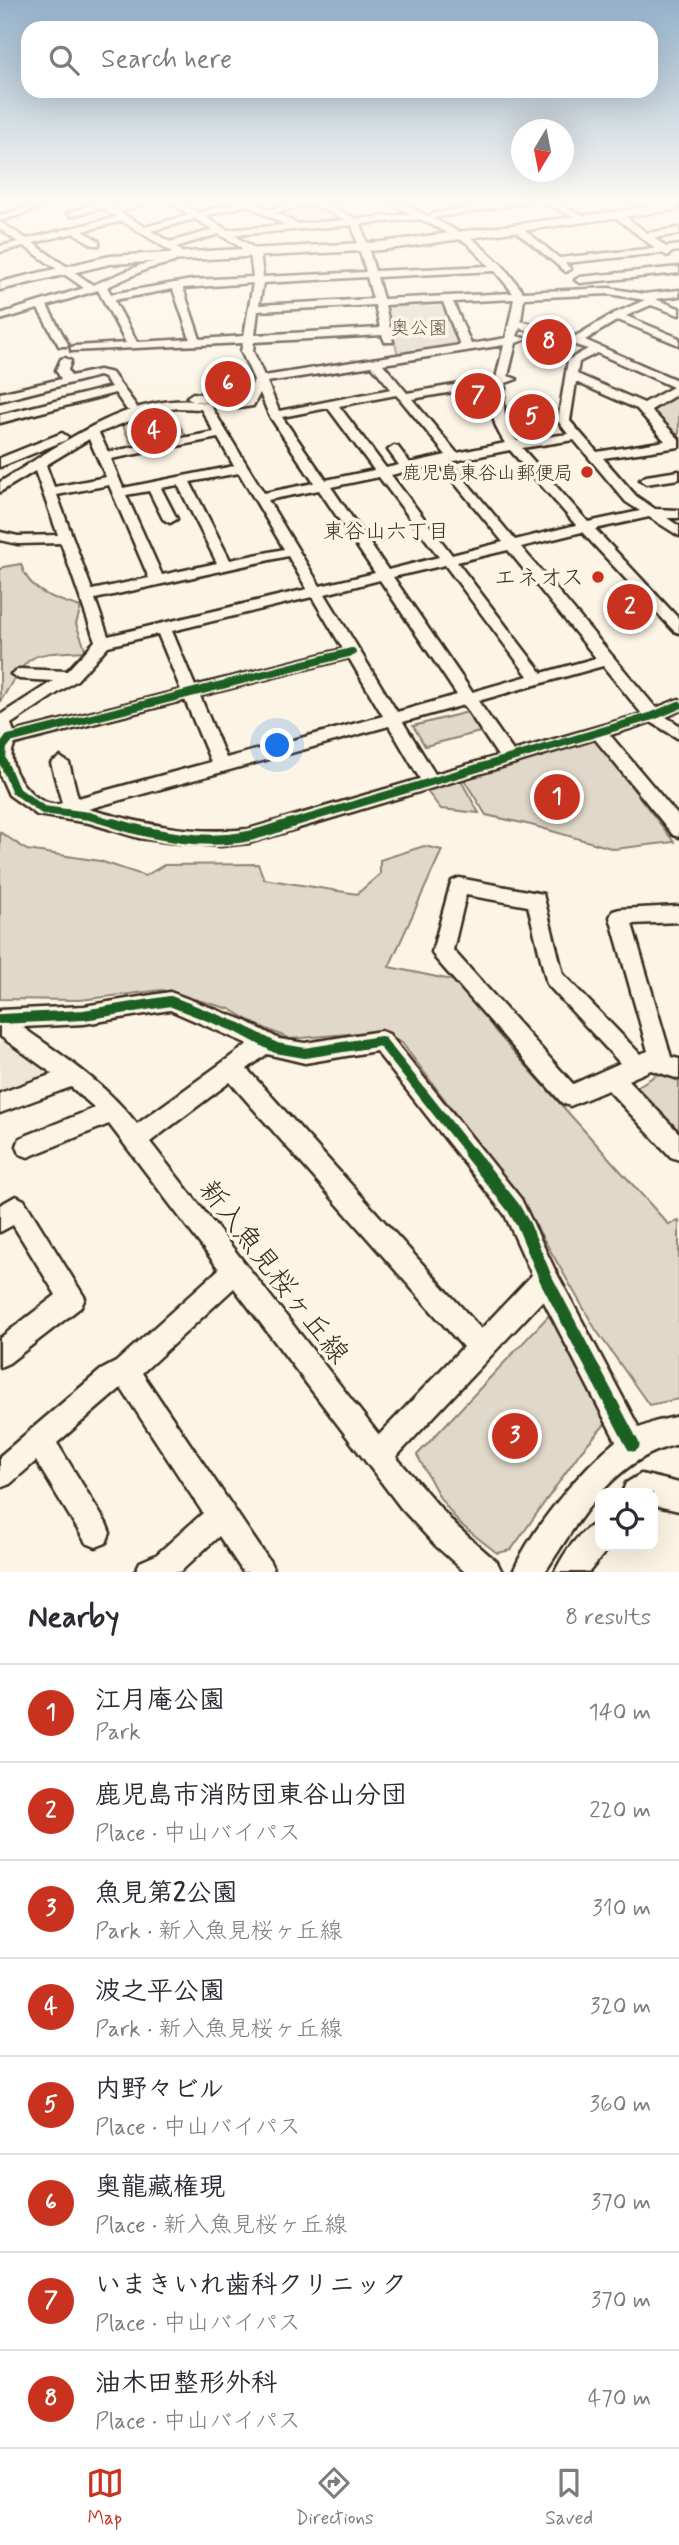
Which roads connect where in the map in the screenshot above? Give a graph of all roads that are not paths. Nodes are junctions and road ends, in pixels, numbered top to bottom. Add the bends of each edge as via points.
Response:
1 (44, 274) edge
2 (74, 274) edge
3 (127, 274) edge
4 (178, 274) edge
5 (228, 274) edge
6 (257, 274) edge
7 (382, 274) edge
8 (505, 274) edge
9 (515, 274) edge
10 (573, 274) edge
11 (636, 274) edge
12 (370, 275) junction
13 (258, 280) junction
14 (580, 280) junction
15 (0, 286) edge
16 (177, 286) junction
17 (98, 287) junction
18 (594, 292) junction
19 (679, 293) edge
20 (524, 295) junction
21 (108, 298) junction
22 (650, 298) junction
23 (447, 299) junction
24 (378, 302) junction
25 (41, 305) junction
26 (253, 308) junction
27 (679, 312) edge
28 (617, 316) junction
29 (0, 317) edge
30 (520, 324) junction
31 (387, 331) junction
32 (249, 339) junction
33 (516, 339) junction
34 (577, 340) junction
35 (195, 342) junction
36 (679, 342) edge
37 (63, 344) dead end
38 (133, 345) junction
39 (466, 346) junction
40 (75, 349) dead end
41 (597, 349) junction
42 (395, 358) junction
43 (65, 361) dead end
44 (374, 361) junction
45 (571, 375) junction
46 (506, 379) junction
47 (68, 380) junction
48 (260, 380) junction
49 (679, 386) edge
50 (118, 389) junction
51 (401, 394) junction
52 (0, 397) edge
53 (207, 403) junction
54 (331, 404) junction
55 (131, 407) junction
56 (643, 409) junction
57 (275, 415) junction
58 (0, 419) edge
59 (92, 431) junction
60 (222, 434) junction
61 (576, 436) junction
62 (677, 443) edge
63 (518, 445) junction
64 (394, 450) dead end
65 (0, 452) edge
66 (25, 454) junction
67 (593, 456) junction
68 (103, 457) junction
69 (448, 459) junction
70 (0, 463) edge
71 (39, 464) junction
72 (242, 468) junction
73 (408, 468) junction
74 (382, 473) junction
75 (679, 475) edge
76 (182, 480) junction
77 (646, 480) dead end
78 (323, 485) junction
79 (116, 486) junction
80 (153, 486) junction
81 (0, 488) edge
82 (49, 492) junction
83 (260, 498) junction
84 (650, 513) junction
85 (679, 514) edge
86 (170, 519) dead end
87 (592, 526) junction
88 (679, 532) edge
89 (0, 536) edge
90 (66, 540) junction
91 (512, 545) junction
92 (292, 551) junction
93 (448, 560) junction
94 (226, 566) junction
95 (384, 575) junction
96 (157, 581) junction
97 (316, 592) junction
98 (87, 596) junction
99 (679, 610) edge
100 (163, 628) junction
101 (679, 628) edge
102 (103, 642) junction
103 (352, 652) junction
104 (607, 660) junction
105 (19, 674) dead end
106 (71, 676) junction
107 (538, 679) junction
108 (191, 693) junction
109 (468, 699) junction
110 (679, 705) edge
111 (653, 716) junction
112 (393, 719) junction
113 (598, 732) junction
114 (679, 733) edge
115 (9, 739) junction
116 (509, 759) junction
117 (60, 763) dead end
118 (221, 766) junction
119 (431, 782) junction
120 (72, 807) junction
121 (54, 812) junction
122 (679, 830) edge
123 (679, 914) edge
124 (0, 1022) edge
125 (266, 1043) junction
126 (670, 1065) edge
127 (637, 1066) junction
128 (232, 1068) junction
129 (74, 1076) junction
130 (611, 1078) junction
131 (0, 1103) edge
132 (113, 1112) junction
133 (134, 1140) junction
134 (27, 1146) dead end
135 (679, 1149) edge
136 (0, 1220) edge
137 (235, 1271) junction
138 (546, 1279) junction
139 (481, 1348) junction
140 (0, 1354) edge
141 (125, 1371) junction
142 (679, 1430) edge
143 (39, 1440) junction
144 (633, 1444) junction
145 (378, 1457) junction
146 (0, 1474) edge
147 (658, 1493) edge
148 (679, 1497) edge
149 (222, 1515) junction
150 (96, 1533) dead end
151 (595, 1541) edge
152 (150, 1572) edge
153 (260, 1572) edge
154 (487, 1572) edge
155 (528, 1572) edge
156 (570, 1572) edge

1 - 15 main road
2 - 17 street
3 - 17 street
4 - 16 street
5 - 13 street
6 - 13 street
7 - 12 street
8 - 20 street
9 - 20 street
10 - 14 street
11 - 14 street
12 - 13 street
12 - 24 street
13 - 26 street
14 - 18 street
16 - 21 street
16 - 35 street
17 - 21 street
17 - 25 street
18 - 20 street
18 - 22 street
19 - 22 street
20 - 23 street
20 - 30 street
21 - 38 street
22 - 27 street
22 - 28 street
23 - 24 street
23 - 39 street
24 - 26 street
24 - 31 street
25 - 29 street
25 - 37 street
26 - 32 street
28 - 34 street
28 - 36 street
30 - 33 street
30 - 34 street
31 - 32 street
31 - 42 street
32 - 35 street
32 - 48 street via 247,351
33 - 39 street
33 - 46 street
34 - 41 street
35 - 38 street
38 - 40 street
39 - 42 street
41 - 45 street via 574,360
41 - 49 street
42 - 44 street
43 - 47 street via 62,370
44 - 48 street
44 - 51 street
45 - 56 street
45 - 61 street via 564,421
46 - 51 street
46 - 63 street via 497,396 499,419
47 - 50 street via 99,373 108,375
47 - 52 street
48 - 53 street via 248,403
48 - 57 street
49 - 56 street
50 - 55 street
50 - 58 street
51 - 54 street
51 - 69 street
53 - 55 street via 170,396
53 - 59 street via 164,405
53 - 60 street
54 - 57 street
54 - 74 street
55 - 66 street via 84,424
56 - 62 street
57 - 78 street
59 - 68 street
59 - 71 street
60 - 68 street
60 - 72 street
61 - 63 street
61 - 67 street
62 - 67 street
63 - 69 street
63 - 87 street
64 - 73 street
65 - 66 street
66 - 70 street
67 - 84 street via 620,489
68 - 79 street
69 - 73 street
69 - 91 street
71 - 81 street
71 - 82 street
72 - 76 street
72 - 83 street
73 - 74 street
74 - 78 street
74 - 93 street
75 - 77 street
76 - 80 street
76 - 94 street
78 - 83 street
78 - 95 street
79 - 80 street
79 - 82 street
79 - 96 street
80 - 86 street
82 - 90 street
83 - 92 street
84 - 85 street
84 - 87 street
84 - 88 street
87 - 91 street
87 - 99 street
87 - 101 street
89 - 90 street
90 - 98 street
91 - 93 street
91 - 104 street
92 - 94 street
92 - 97 street
93 - 95 street
93 - 107 street
94 - 96 street
95 - 97 street
95 - 109 street
96 - 98 street
97 - 100 street
97 - 103 street
98 - 102 street
100 - 102 street
100 - 108 street
102 - 106 street
103 - 108 street
103 - 112 street
104 - 107 street
104 - 111 street
105 - 106 street
106 - 115 street via 2,722
107 - 109 street
108 - 115 street
108 - 118 street
109 - 112 street
109 - 116 street
110 - 111 street
111 - 113 street
111 - 114 street
112 - 118 street
112 - 119 street
113 - 116 street
113 - 122 street
115 - 121 street via 2,753 15,790 37,807
116 - 119 street
117 - 120 street
118 - 120 street
119 - 121 street via 232,838 139,831 89,816
120 - 121 street
123 - 126 street via 620,917
124 - 125 street via 170,1001
124 - 129 street, 新入魚見桜ヶ丘線
125 - 128 street
125 - 138 street via 305,1054 381,1041 513,1208
126 - 127 street via 650,1060
127 - 130 street
127 - 130 street via 554,978 536,901 459,886 442,952 570,1096
128 - 133 street
128 - 139 street
129 - 131 street
129 - 132 street, 新入魚見桜ヶ丘線
130 - 135 street
132 - 133 street, 新入魚見桜ヶ丘線
132 - 134 street
133 - 137 street, 新入魚見桜ヶ丘線
136 - 140 street via 16,1208 72,1298
137 - 141 street
137 - 145 street, 新入魚見桜ヶ丘線
138 - 139 street
138 - 144 street
139 - 145 street
141 - 143 street
141 - 149 street
142 - 144 street
143 - 146 street
143 - 150 street
144 - 155 street via 606,1466
145 - 154 street, 新入魚見桜ヶ丘線 via 446,1536
147 - 148 street
149 - 152 street via 166,1565
149 - 153 street
151 - 156 street

